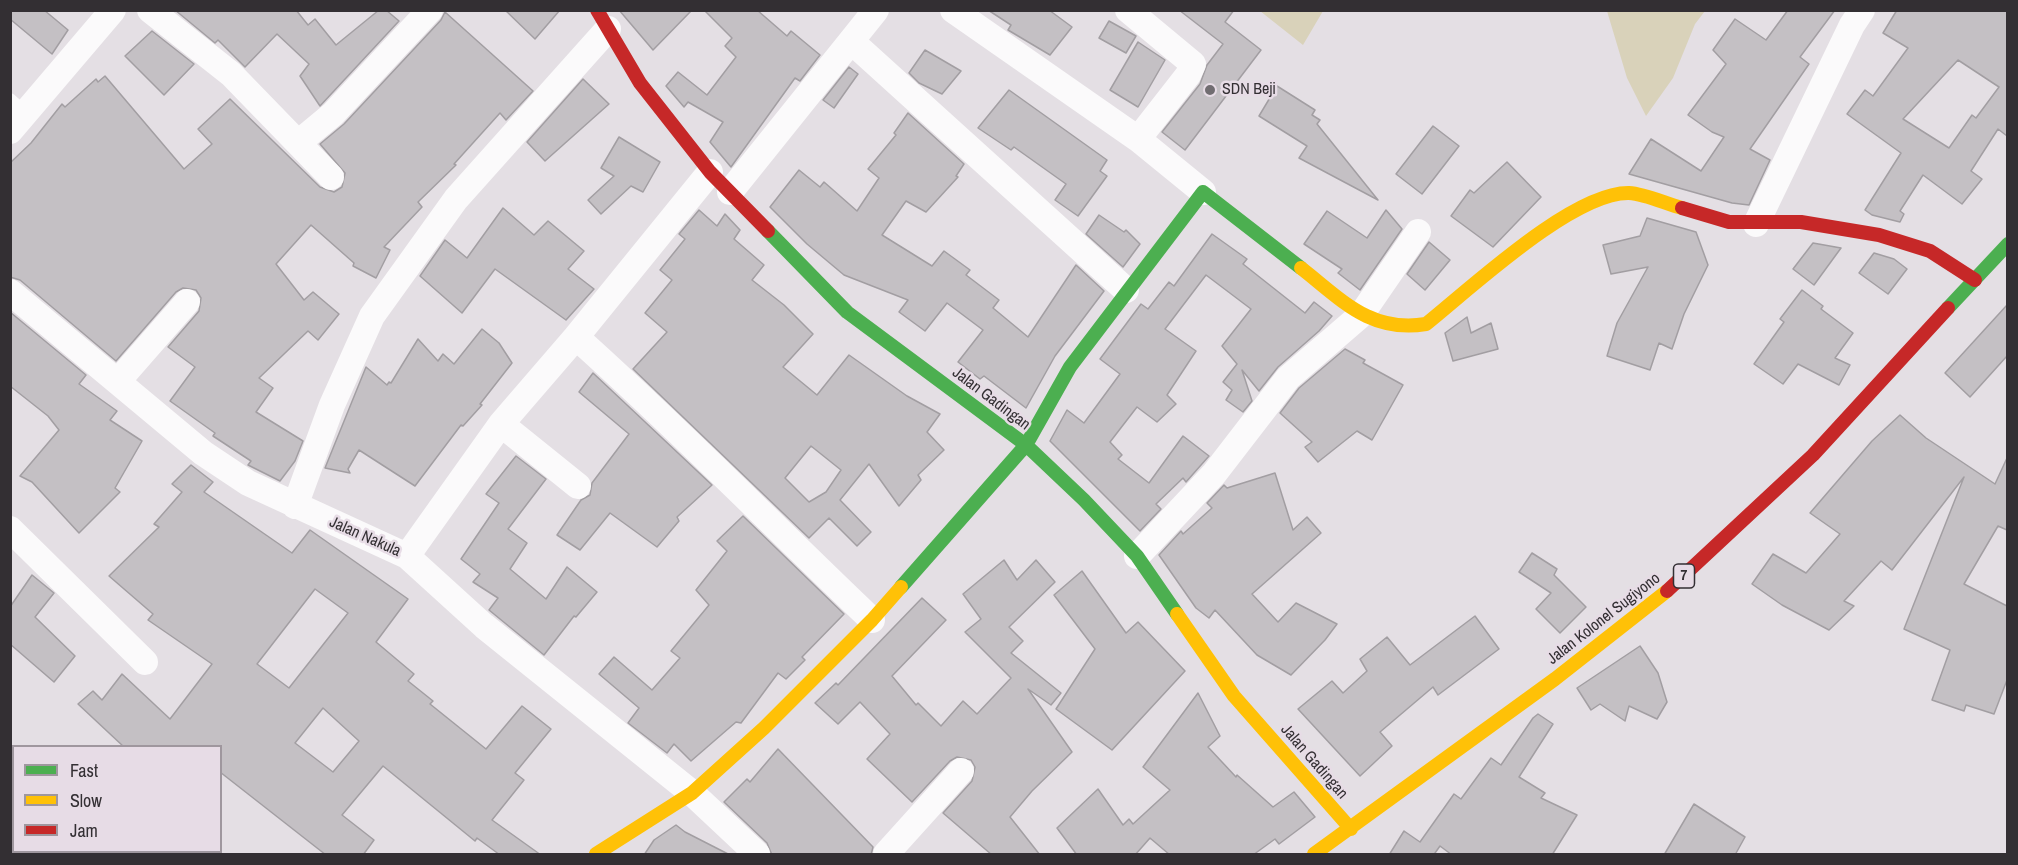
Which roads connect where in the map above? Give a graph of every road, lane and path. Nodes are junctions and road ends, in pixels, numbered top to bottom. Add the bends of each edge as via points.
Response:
1 (113, 10) edge
2 (150, 10) edge
3 (430, 10) edge
4 (876, 10) edge
5 (953, 10) edge
6 (1128, 10) edge
7 (1862, 10) edge
8 (602, 20) edge
9 (851, 41) junction
10 (16, 115) edge
11 (1138, 139) junction
12 (298, 143) junction
13 (710, 172) junction
14 (330, 177) dead end
15 (730, 192) junction
16 (1203, 192) junction
17 (1756, 224) junction
18 (1418, 232) dead end
19 (2005, 252) edge
20 (1975, 280) junction
21 (1126, 290) junction
22 (10, 292) edge
23 (187, 302) dead end
24 (1361, 315) junction
25 (576, 336) junction
26 (118, 381) junction
27 (501, 424) junction
28 (1026, 445) junction
29 (578, 486) dead end
30 (295, 506) junction
31 (10, 529) edge
32 (407, 556) junction
33 (1137, 556) junction
34 (872, 620) junction
35 (145, 662) dead end
36 (961, 771) dead end
37 (692, 793) junction
38 (1351, 829) junction
39 (1316, 854) edge
40 (596, 855) edge
41 (757, 855) edge
42 (886, 855) edge

1 - 10 street
2 - 12 street via 231,74
3 - 12 street via 333,114
4 - 9 street
5 - 11 street
6 - 11 street via 1193,64
7 - 17 street
8 - 13 main road, Jalan Gadingan via 640,83
8 - 30 street via 456,199 372,316 332,405
9 - 15 street
9 - 21 street
11 - 16 street
12 - 14 street
13 - 15 main road, Jalan Gadingan
13 - 25 street
15 - 28 main road, Jalan Gadingan via 847,312
16 - 21 main road
16 - 24 main road
17 - 20 main road via 1801,222 1879,235 1930,251
17 - 24 main road via 1729,222 1630,193 1600,197 1555,221 1426,324 1400,329 1382,326
18 - 24 street
19 - 20 main road, Jalan Kolonel Sugiyono / 7
20 - 38 main road, Jalan Kolonel Sugiyono / 7 via 1813,455 1668,590 1555,679
21 - 28 main road via 1070,367
22 - 26 street, Jalan Nakula
23 - 26 street
24 - 33 street via 1288,378 1214,474
25 - 27 street
25 - 34 street via 666,418
26 - 30 street, Jalan Nakula via 203,453 248,483
27 - 29 street
27 - 32 street
28 - 33 main road, Jalan Gadingan
28 - 34 main road
30 - 32 street, Jalan Nakula
31 - 35 street
32 - 37 street, Jalan Nakula via 484,626
33 - 38 main road, Jalan Gadingan via 1234,696
34 - 37 main road via 764,728
36 - 42 street
37 - 40 main road
37 - 41 street, Jalan Nakula
38 - 39 main road, Jalan Kolonel Sugiyono / 7

